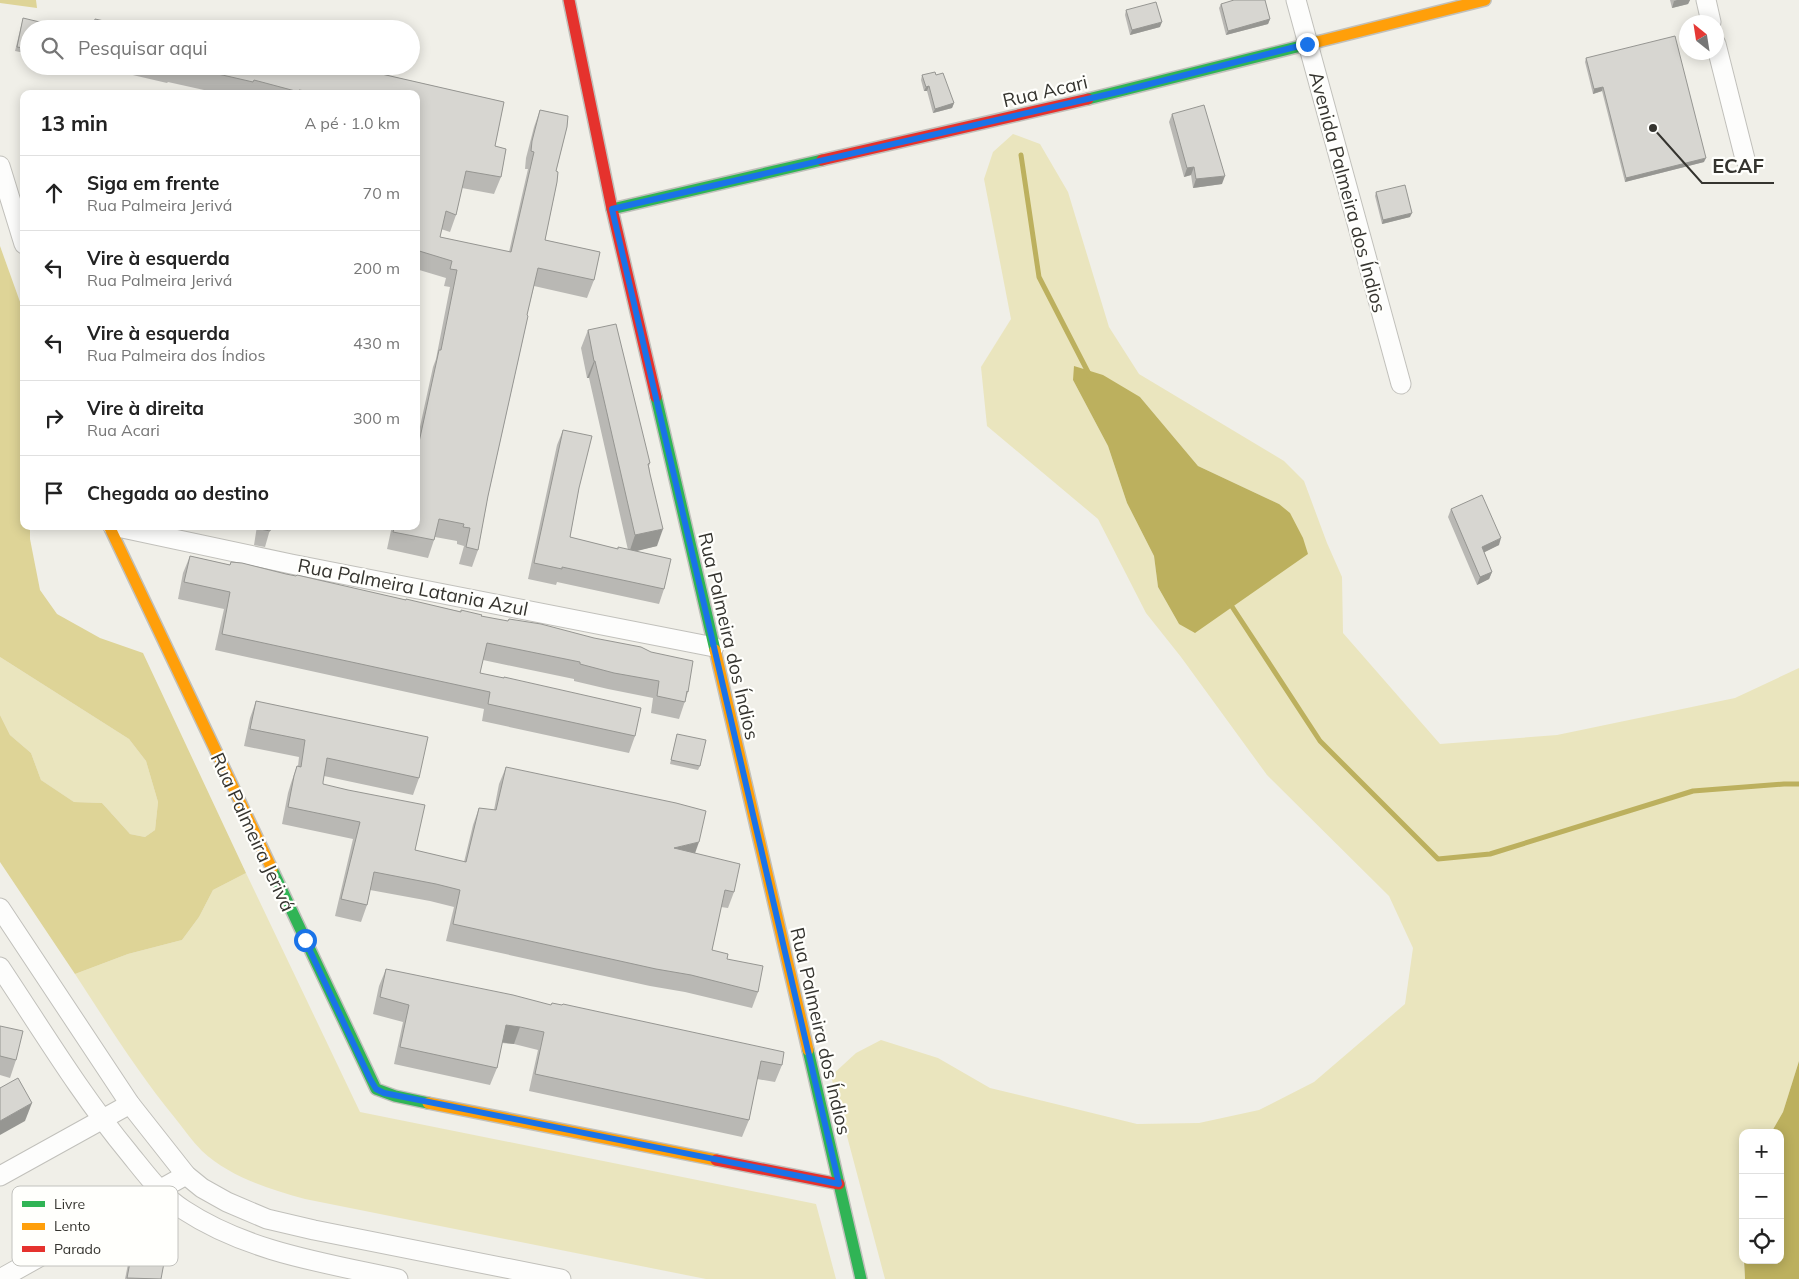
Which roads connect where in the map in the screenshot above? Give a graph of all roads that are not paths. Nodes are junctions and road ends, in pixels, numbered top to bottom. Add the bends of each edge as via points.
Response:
1 (569, 0) edge
2 (1296, 0) edge
3 (1485, 0) edge
4 (1706, 0) edge
5 (1709, 15) edge
6 (1307, 44) junction
7 (1720, 60) edge
8 (1745, 159) dead end
9 (0, 166) edge
10 (612, 209) junction
11 (20, 231) edge
12 (1401, 384) dead end
13 (113, 530) edge
14 (130, 530) edge
15 (714, 646) junction
16 (0, 908) edge
17 (0, 967) edge
18 (130, 1104) junction
19 (101, 1120) junction
20 (186, 1175) junction
21 (0, 1176) edge
22 (839, 1184) junction
23 (156, 1186) edge
24 (166, 1186) edge
25 (178, 1205) edge
26 (23, 1266) edge
27 (0, 1279) edge
28 (398, 1279) edge
29 (561, 1279) edge
30 (861, 1279) edge

1 - 10 street, Rua Palmeira dos Índios
2 - 6 street, Avenida Palmeira dos Índios
3 - 6 street, Rua Acari
4 - 5 street
6 - 10 street, Rua Acari via 1122,91
6 - 12 street, Avenida Palmeira dos Índios
7 - 8 street
9 - 11 street
10 - 15 street, Rua Palmeira dos Índios
13 - 22 street, Rua Palmeira Jerivá via 376,1089 395,1096
14 - 15 street, Rua Palmeira Latania Azul
15 - 22 street, Rua Palmeira dos Índios
16 - 18 street
17 - 19 street
18 - 19 street
18 - 20 street
19 - 21 street
19 - 23 street
20 - 24 street
20 - 29 street via 227,1202 267,1219
22 - 30 street, Rua Palmeira dos Índios
25 - 28 street via 218,1229 261,1247
26 - 27 street

